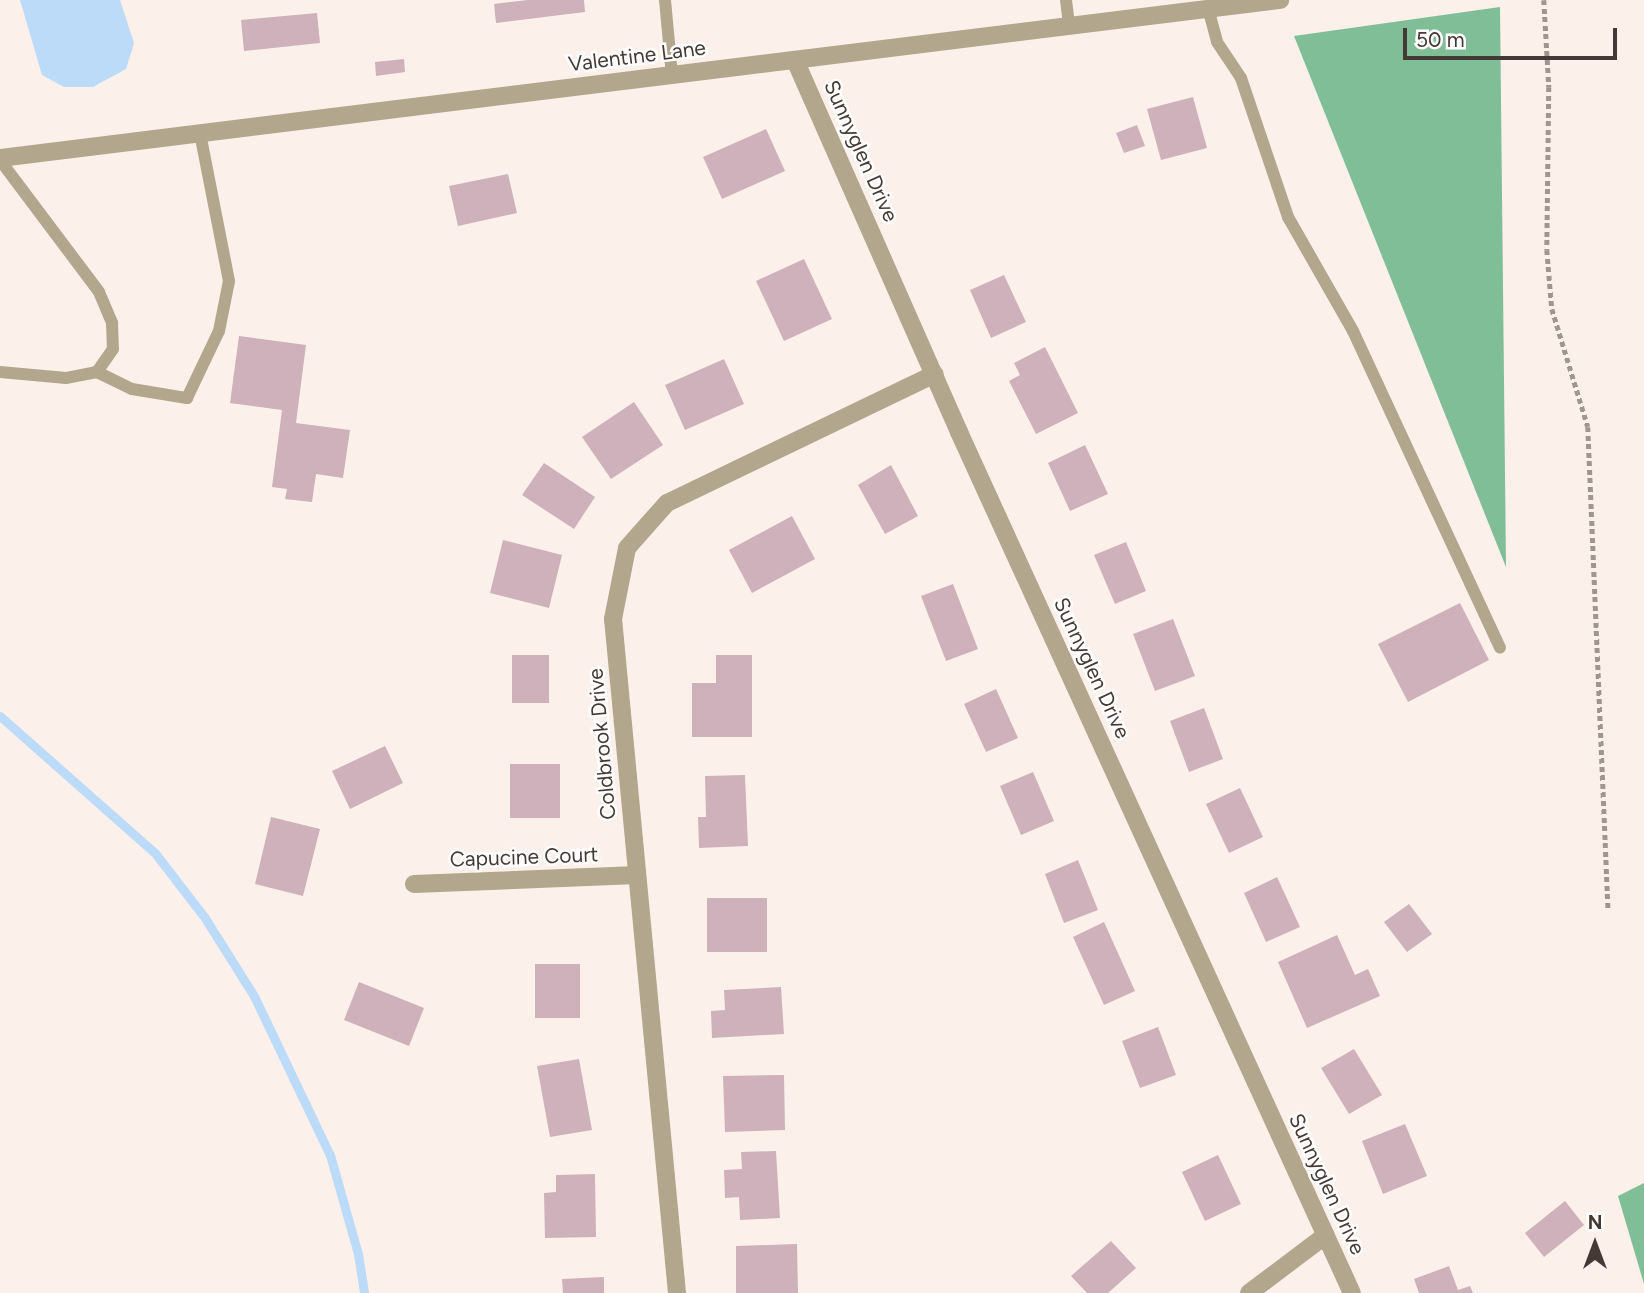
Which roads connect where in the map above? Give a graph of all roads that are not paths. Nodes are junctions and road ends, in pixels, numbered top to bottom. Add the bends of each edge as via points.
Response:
1 (665, 0) edge
2 (1066, 0) edge
3 (1280, 0) edge
4 (1208, 8) junction
5 (1069, 25) junction
6 (795, 60) junction
7 (672, 75) junction
8 (200, 133) junction
9 (0, 159) edge
10 (0, 372) edge
11 (97, 372) junction
12 (934, 374) junction
13 (1500, 648) dead end
14 (637, 874) junction
15 (414, 884) dead end
16 (1326, 1235) junction
17 (677, 1293) edge
18 (1250, 1293) edge
19 (1352, 1293) edge

1 - 7 lane
2 - 5 lane
3 - 4 street, Valentine Lane
4 - 5 street, Valentine Lane
4 - 13 lane via 1217,41 1241,78 1288,217 1353,331
5 - 6 street, Valentine Lane
6 - 7 street, Valentine Lane
6 - 12 street, Sunnyglen Drive
7 - 8 street, Valentine Lane
8 - 9 street, Valentine Lane
8 - 11 lane via 229,281 219,331 187,398 132,389
9 - 11 lane via 99,292 112,323 113,349
10 - 11 lane via 66,378
12 - 14 street, Coldbrook Drive via 667,503 627,548 613,619
12 - 16 street, Sunnyglen Drive
14 - 15 street, Capucine Court
14 - 17 street, Coldbrook Drive
16 - 18 street
16 - 19 street, Sunnyglen Drive

